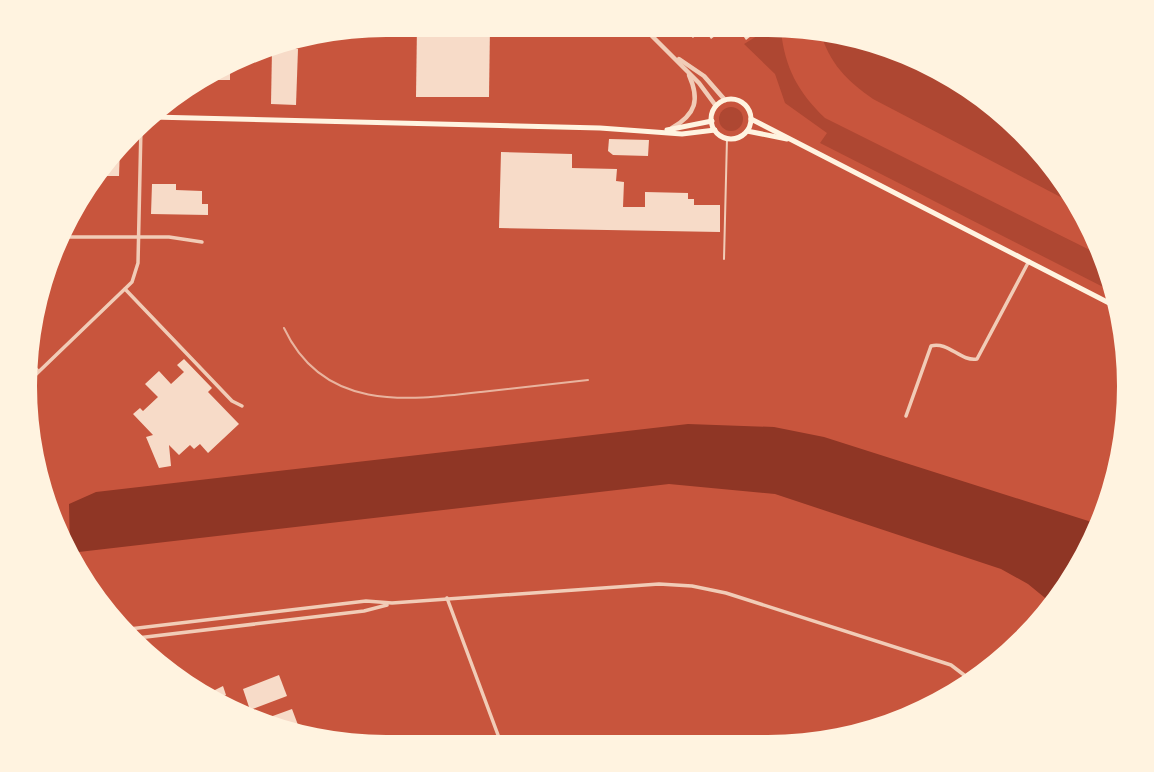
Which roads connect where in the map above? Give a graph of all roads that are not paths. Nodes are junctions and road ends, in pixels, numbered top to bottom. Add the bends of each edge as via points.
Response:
1 (654, 37) edge
2 (670, 52) junction
3 (688, 71) junction
4 (725, 100) junction
5 (716, 106) junction
6 (163, 117) edge
7 (751, 119) junction
8 (712, 121) junction
9 (672, 128) junction
10 (715, 130) junction
11 (663, 131) junction
12 (747, 131) junction
13 (141, 137) edge
14 (727, 138) junction
15 (790, 140) junction
16 (70, 237) edge
17 (138, 237) junction
18 (202, 242) dead end
19 (724, 260) dead end
20 (1029, 261) junction
21 (125, 289) junction
22 (1107, 302) edge
23 (39, 371) edge
24 (242, 407) dead end
25 (906, 416) dead end
26 (447, 598) junction
27 (392, 603) junction
28 (135, 628) edge
29 (144, 637) edge
30 (964, 675) edge
31 (498, 735) edge

1 - 2 street
2 - 3 street
2 - 4 street via 704,76
3 - 5 street
3 - 9 street via 695,106
4 - 5 main road
4 - 7 main road via 743,103
5 - 8 main road
6 - 11 main road
7 - 12 main road
7 - 15 main road
8 - 9 main road
8 - 10 main road
9 - 11 main road
10 - 11 main road
10 - 14 main road
12 - 14 main road
12 - 15 main road
13 - 17 street
14 - 19 lane
15 - 20 main road
16 - 17 street
17 - 18 street
17 - 21 street via 135,274
20 - 22 main road
20 - 25 street via 977,359 941,345 931,346
21 - 23 street
21 - 24 street
26 - 27 street
26 - 30 street via 659,584 692,586 951,665
26 - 31 street
27 - 28 street via 366,601
27 - 29 street via 364,611

